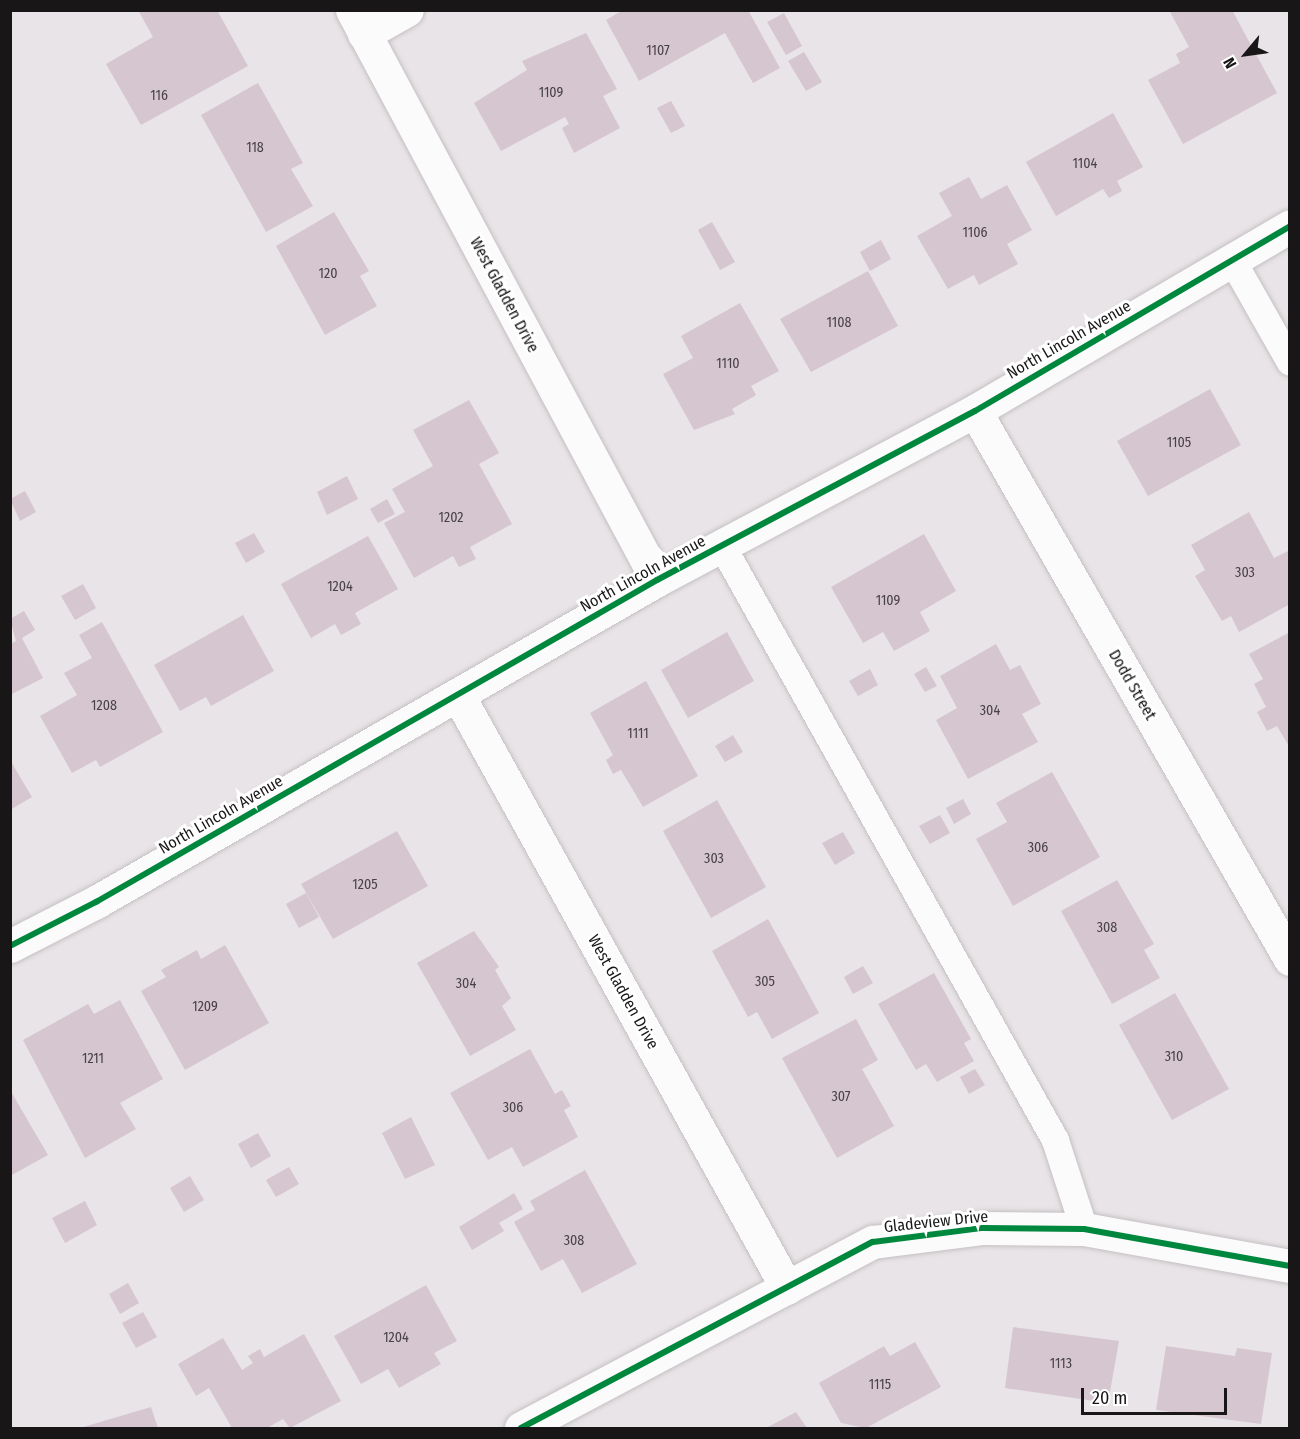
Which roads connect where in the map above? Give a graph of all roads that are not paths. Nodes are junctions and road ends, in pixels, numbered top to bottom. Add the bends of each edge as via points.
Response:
1 (407, 10) edge
2 (358, 22) edge
3 (1290, 226) edge
4 (1232, 260) junction
5 (1290, 362) edge
6 (975, 411) junction
7 (722, 546) junction
8 (657, 580) junction
9 (459, 695) junction
10 (10, 946) edge
11 (1290, 959) edge
12 (1084, 1229) junction
13 (1290, 1266) edge
14 (788, 1288) junction
15 (521, 1428) edge

1 - 2 street
2 - 8 street, West Gladden Drive
3 - 4 street, North Lincoln Avenue
4 - 5 lane
4 - 6 street, North Lincoln Avenue
6 - 7 street, North Lincoln Avenue
6 - 11 street, Dodd Street
7 - 8 street, North Lincoln Avenue
7 - 12 lane via 1054,1140
8 - 9 street, North Lincoln Avenue
9 - 10 street, North Lincoln Avenue
9 - 14 street, West Gladden Drive
12 - 13 street, Gladeview Drive
12 - 14 street, Gladeview Drive via 983,1228 873,1242
14 - 15 street, Gladeview Drive

